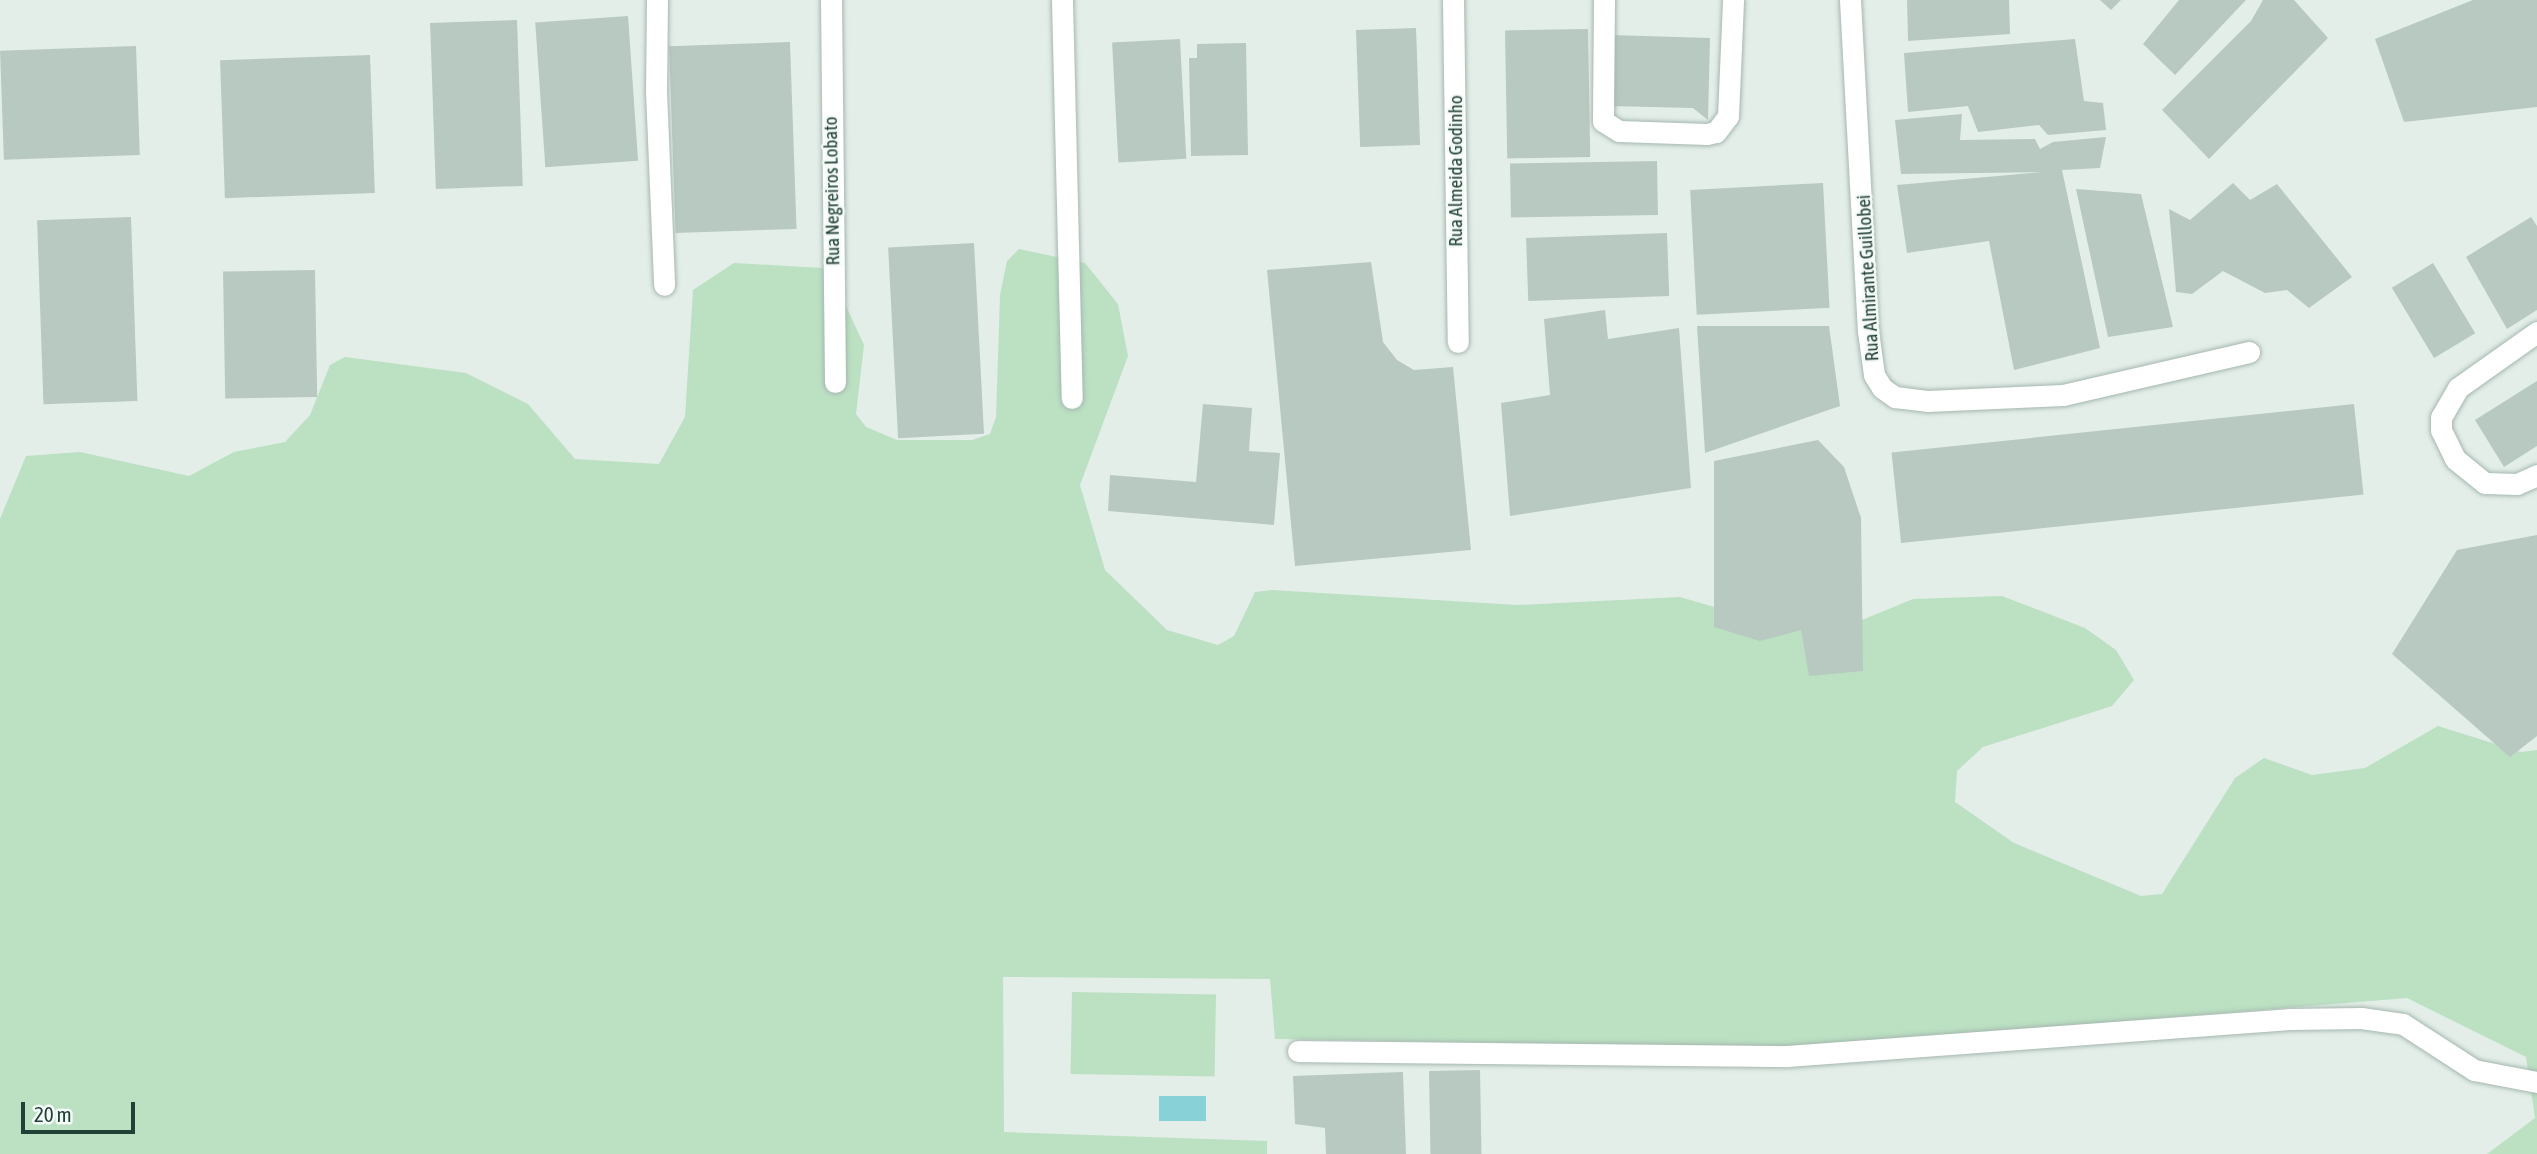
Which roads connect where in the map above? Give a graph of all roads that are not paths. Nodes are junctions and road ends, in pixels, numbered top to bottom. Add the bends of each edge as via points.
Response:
1 (657, 0) edge
2 (831, 0) edge
3 (1062, 0) edge
4 (1453, 0) edge
5 (1604, 0) edge
6 (1733, 0) edge
7 (1850, 0) edge
8 (664, 285) dead end
9 (2537, 332) edge
10 (1458, 342) dead end
11 (2249, 352) dead end
12 (835, 383) dead end
13 (1072, 398) dead end
14 (2537, 475) edge
15 (1298, 1051) dead end
16 (2537, 1082) edge

1 - 8 street
2 - 12 street, Rua Negreiros Lobato
3 - 13 street
4 - 10 street, Rua Almeida Godinho
5 - 6 street via 1603,121 1619,131 1707,134 1716,132 1728,116
7 - 11 street, Rua Almirante Guillobei via 1869,341 1874,375 1882,388 1895,397 1927,401 2063,395
9 - 14 street via 2458,388 2441,417 2441,430 2455,459 2485,483 2517,484
15 - 16 street via 1787,1056 2290,1019 2361,1018 2403,1024 2474,1070

